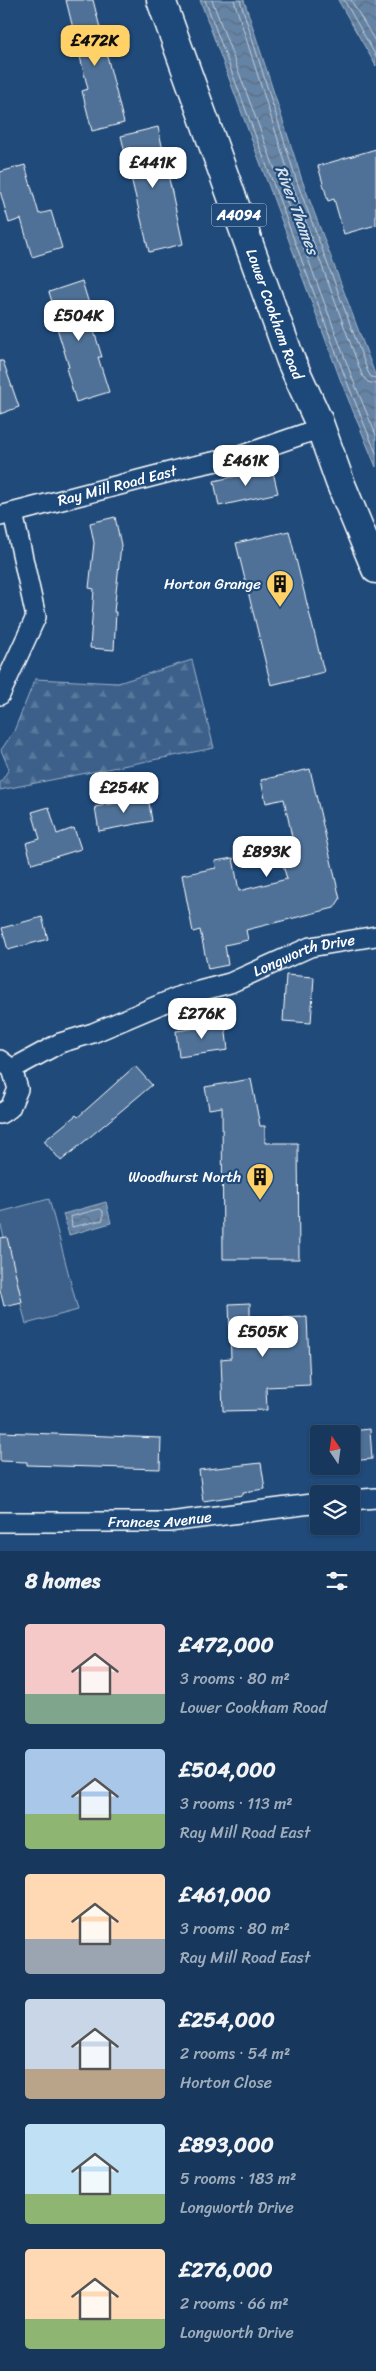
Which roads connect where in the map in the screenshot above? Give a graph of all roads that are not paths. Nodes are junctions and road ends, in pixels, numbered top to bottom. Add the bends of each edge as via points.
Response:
1 (161, 0) edge
2 (321, 428) junction
3 (7, 514) edge
4 (376, 569) edge
5 (0, 695) edge
6 (376, 936) edge
7 (6, 1064) edge
8 (0, 1114) edge
9 (376, 1498) edge
10 (360, 1499) edge
11 (310, 1504) edge
12 (0, 1522) edge

1 - 2 main road, Lower Cookham Road / A4094 via 291,361
2 - 3 street, Ray Mill Road East via 240,456
2 - 4 main road, A4094
3 - 5 street via 36,617
6 - 7 street, Longworth Drive via 310,947 230,983 180,996 93,1033
7 - 8 street, Longworth Drive via 18,1089 10,1108
9 - 10 street
11 - 12 street, Frances Avenue via 169,1522

